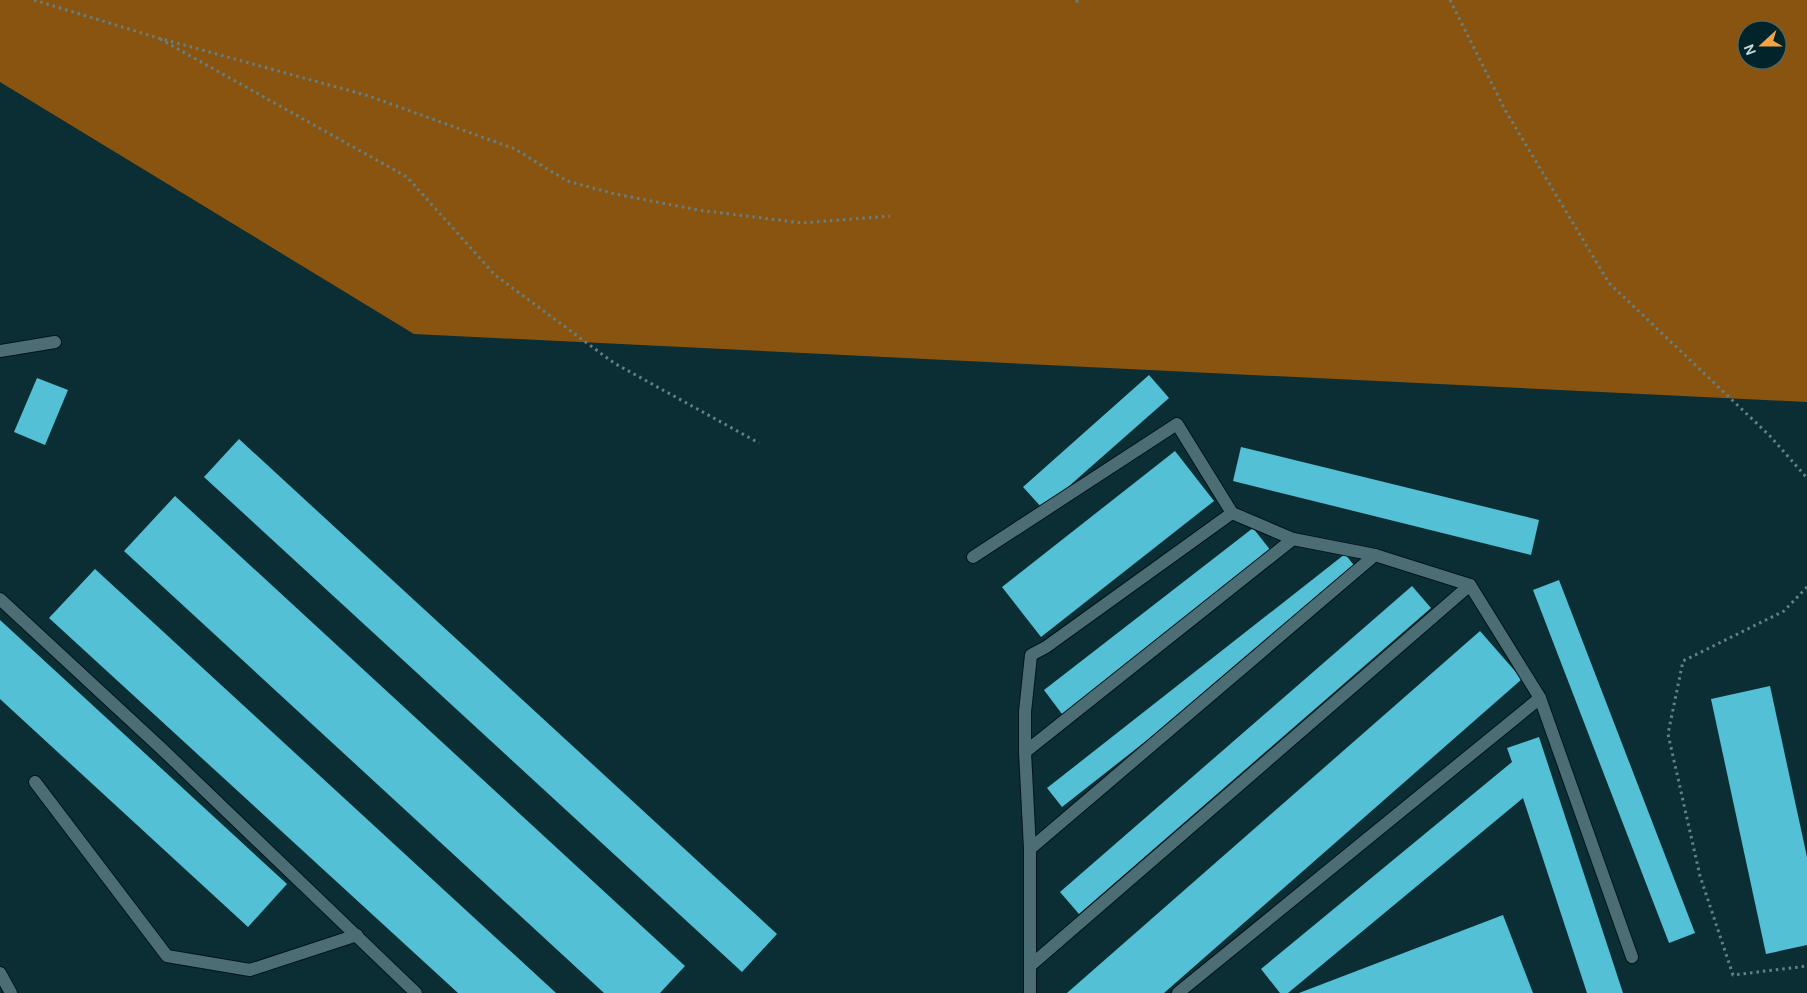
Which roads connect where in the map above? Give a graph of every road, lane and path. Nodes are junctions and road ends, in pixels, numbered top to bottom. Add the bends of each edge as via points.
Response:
1 (34, 0) edge
2 (1076, 0) edge
3 (1450, 0) edge
4 (1077, 5) dead end
5 (155, 37) junction
6 (890, 216) dead end
7 (55, 342) dead end
8 (0, 351) edge
9 (759, 443) dead end
10 (1807, 478) edge
11 (1232, 513) junction
12 (1293, 539) junction
13 (1375, 555) junction
14 (974, 557) dead end
15 (1470, 585) junction
16 (1807, 587) edge
17 (0, 600) edge
18 (1540, 698) junction
19 (1026, 752) junction
20 (35, 782) dead end
21 (1030, 849) junction
22 (357, 935) junction
23 (1632, 957) dead end
24 (1030, 966) junction
25 (1807, 966) edge
26 (0, 973) edge
27 (11, 993) edge
28 (416, 993) edge
29 (1030, 993) edge
30 (1178, 993) edge

1 - 5 path
2 - 4 path
3 - 10 path via 1505,110 1610,283 1770,436
5 - 6 path via 369,96 515,149 567,181 615,194 698,210 802,223
5 - 9 path via 407,177 495,275 614,363
7 - 8 street
11 - 12 street
11 - 14 street via 1177,424
11 - 19 street via 1031,655 1025,712
12 - 13 street
12 - 19 street
13 - 15 street
13 - 21 street
15 - 18 street
15 - 24 street
16 - 25 path via 1784,611 1683,661 1668,734 1700,876 1733,975
17 - 22 street via 164,750
18 - 23 street
18 - 30 street
19 - 21 street
20 - 22 street via 167,956 250,970
21 - 24 street
22 - 28 street
24 - 29 street
26 - 27 street

